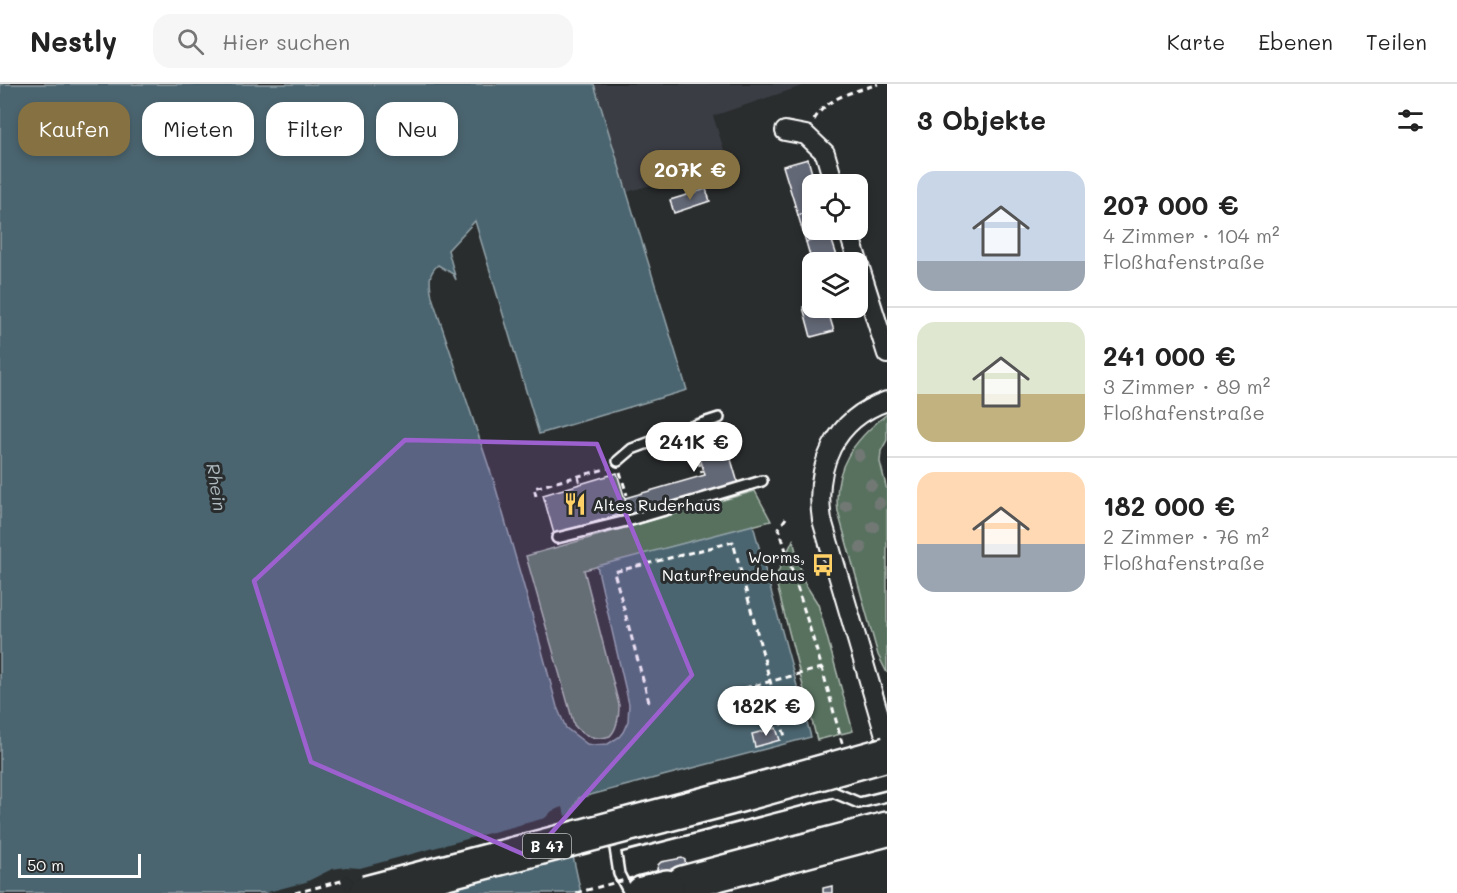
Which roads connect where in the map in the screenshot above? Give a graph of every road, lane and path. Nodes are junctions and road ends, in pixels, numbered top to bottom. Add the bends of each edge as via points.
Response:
1 (878, 84) edge
2 (785, 131) dead end
3 (806, 135) junction
4 (831, 174) edge
5 (851, 240) edge
6 (887, 354) edge
7 (887, 401) edge
8 (719, 417) dead end
9 (688, 428) junction
10 (618, 461) junction
11 (702, 473) dead end
12 (578, 476) junction
13 (762, 481) dead end
14 (580, 484) dead end
15 (627, 495) dead end
16 (536, 496) dead end
17 (786, 518) dead end
18 (557, 538) dead end
19 (822, 668) junction
20 (769, 682) junction
21 (745, 688) dead end
22 (649, 702) dead end
23 (785, 737) dead end
24 (887, 742) edge
25 (843, 746) dead end
26 (887, 754) edge
27 (887, 796) edge
28 (887, 829) edge
29 (663, 883) edge
30 (366, 893) edge
31 (576, 893) edge
32 (629, 893) edge

1 - 3 path via 829,102
2 - 3 street
3 - 4 street via 825,153
5 - 6 street
7 - 24 street via 866,410 839,434 824,467 819,493 825,531
8 - 9 lane
9 - 10 lane via 632,449
9 - 11 path
10 - 12 path
10 - 15 path
12 - 14 path
12 - 16 path via 534,489
13 - 18 lane
17 - 19 path via 779,528
19 - 20 path
19 - 25 path
20 - 21 path
20 - 22 path via 733,542 614,572
20 - 23 path
26 - 30 highway, B 47, bridge
27 - 32 lane via 859,803 833,792 615,849 619,874
28 - 29 highway
29 - 31 path, bridge via 640,876

